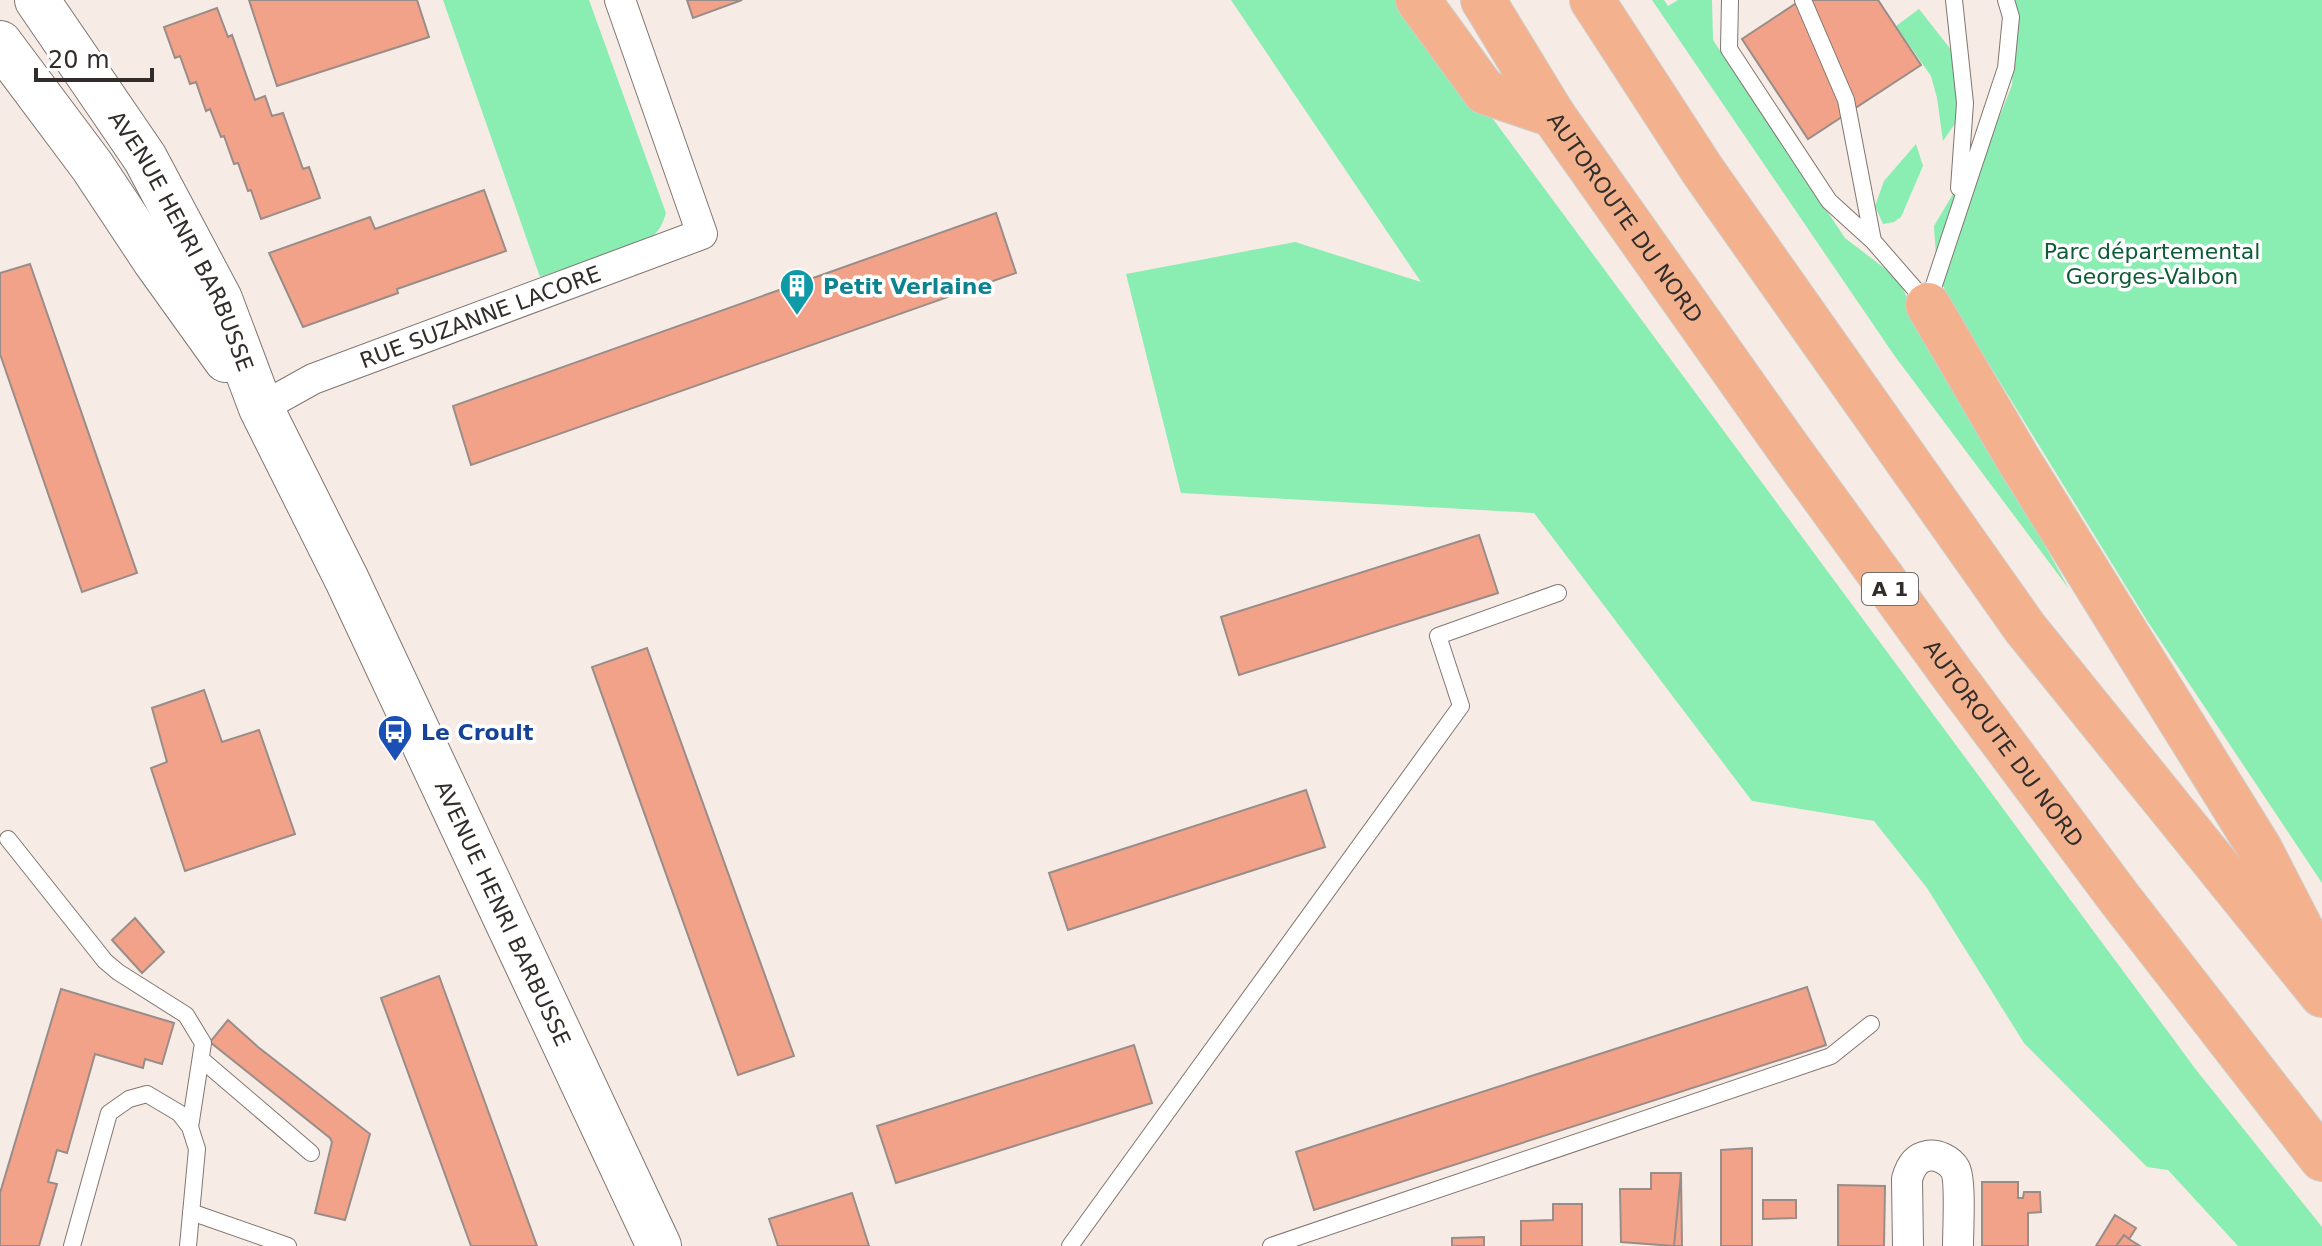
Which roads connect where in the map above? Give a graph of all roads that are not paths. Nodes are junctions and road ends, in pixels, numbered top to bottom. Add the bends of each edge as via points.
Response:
1 (37, 0) edge
2 (620, 0) edge
3 (1418, 0) edge
4 (1483, 0) edge
5 (1592, 0) edge
6 (1730, 0) edge
7 (1803, 0) edge
8 (1954, 0) edge
9 (2006, 0) edge
10 (0, 43) edge
11 (1553, 115) junction
12 (1957, 214) junction
13 (1873, 241) junction
14 (1928, 305) junction
15 (261, 408) junction
16 (1558, 593) dead end
17 (8, 839) dead end
18 (2322, 969) edge
19 (2322, 995) edge
20 (1871, 1024) dead end
21 (201, 1059) junction
22 (190, 1127) junction
23 (311, 1153) dead end
24 (2322, 1159) edge
25 (191, 1212) junction
26 (72, 1246) edge
27 (188, 1246) edge
28 (288, 1246) edge
29 (659, 1246) edge
30 (1070, 1246) edge
31 (1271, 1246) edge
32 (1908, 1246) edge
33 (1958, 1246) edge

1 - 15 main road, AVENUE HENRI BARBUSSE via 145,158 220,299
2 - 15 street, RUE SUZANNE LACORE via 702,234 313,379
3 - 11 highway via 1485,92
4 - 11 highway, AUTOROUTE DU NORD / A 1
5 - 19 highway via 1703,171 2025,628
6 - 13 lane via 1729,49 1829,201
7 - 13 lane via 1846,100
8 - 12 lane via 1965,103
9 - 12 lane via 2011,17 2006,68
10 - 15 main road, AVENUE HENRI BARBUSSE
11 - 24 highway, AUTOROUTE DU NORD / A 1 via 1942,662
12 - 14 lane
13 - 14 lane
14 - 18 highway via 2260,849
15 - 29 main road, AVENUE HENRI BARBUSSE
16 - 30 lane via 1438,636 1461,706
17 - 21 lane via 105,961 186,1015 203,1043
20 - 31 lane via 1831,1056
21 - 22 lane
21 - 23 lane
22 - 25 lane via 197,1149
22 - 26 lane via 179,1113 147,1094 109,1113
25 - 27 lane
25 - 28 lane
32 - 33 street via 1909,1170 1920,1159 1935,1156 1949,1162 1957,1176

